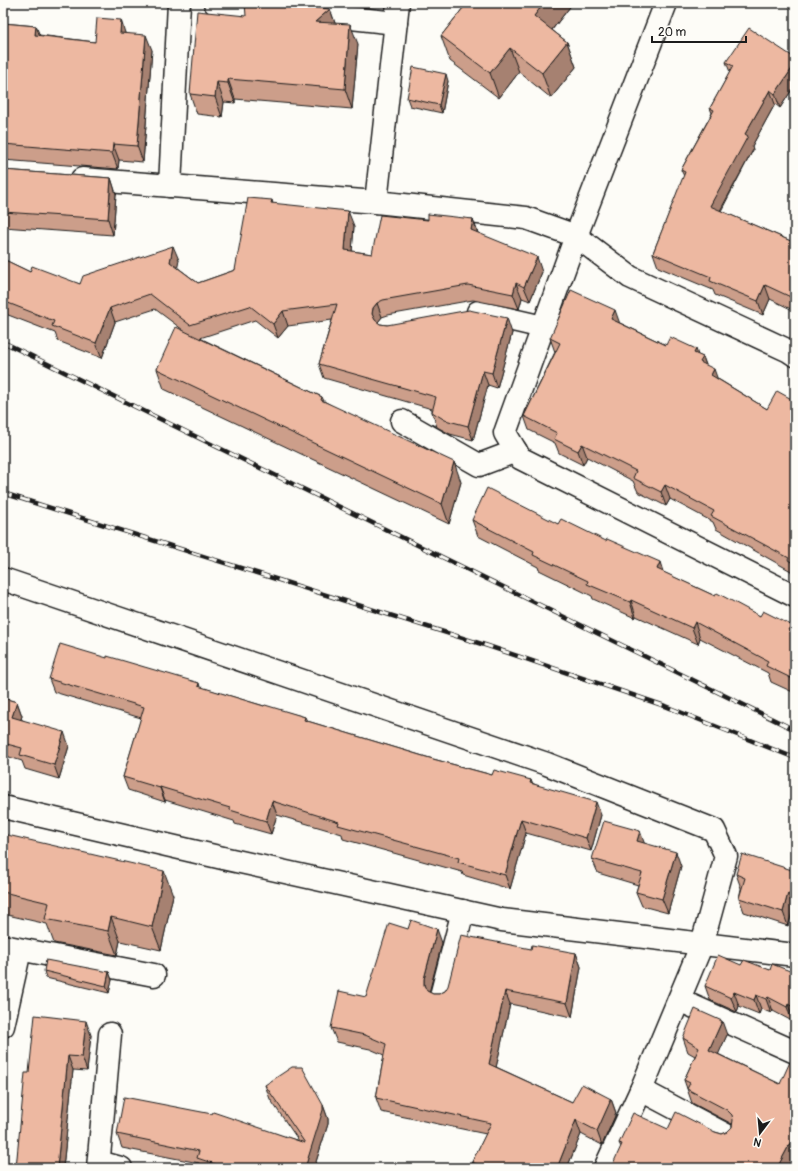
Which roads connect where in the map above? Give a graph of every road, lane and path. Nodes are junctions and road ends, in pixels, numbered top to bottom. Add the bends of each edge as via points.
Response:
1 (179, 3) edge
2 (215, 3) edge
3 (666, 3) edge
4 (397, 13) edge
5 (59, 177) edge
6 (170, 186) junction
7 (376, 202) junction
8 (576, 236) junction
9 (459, 315) edge
10 (543, 327) junction
11 (795, 355) edge
12 (402, 421) dead end
13 (516, 451) junction
14 (3, 578) edge
15 (795, 596) edge
16 (3, 807) edge
17 (462, 911) junction
18 (702, 944) junction
19 (11, 948) edge
20 (795, 955) edge
21 (154, 975) dead end
22 (441, 996) edge
23 (679, 1000) junction
24 (3, 1026) edge
25 (110, 1034) dead end
26 (795, 1052) edge
27 (641, 1090) junction
28 (726, 1135) edge
29 (98, 1165) edge
30 (121, 1168) edge
31 (605, 1168) edge

1 - 6 street
2 - 4 street
3 - 8 street
4 - 7 street
5 - 6 street
6 - 7 street
7 - 8 street via 526,218
8 - 10 street
8 - 11 street via 630,277
9 - 10 street via 475,312
10 - 13 street via 505,433
12 - 13 street via 479,465
13 - 15 street via 520,458
14 - 18 street via 547,764 714,830 726,856
16 - 17 street
17 - 18 street via 502,920
17 - 22 street
18 - 20 street
18 - 23 street
19 - 21 street
19 - 24 street
23 - 26 street
23 - 27 street
25 - 29 street
27 - 28 street
27 - 31 street
29 - 30 street

